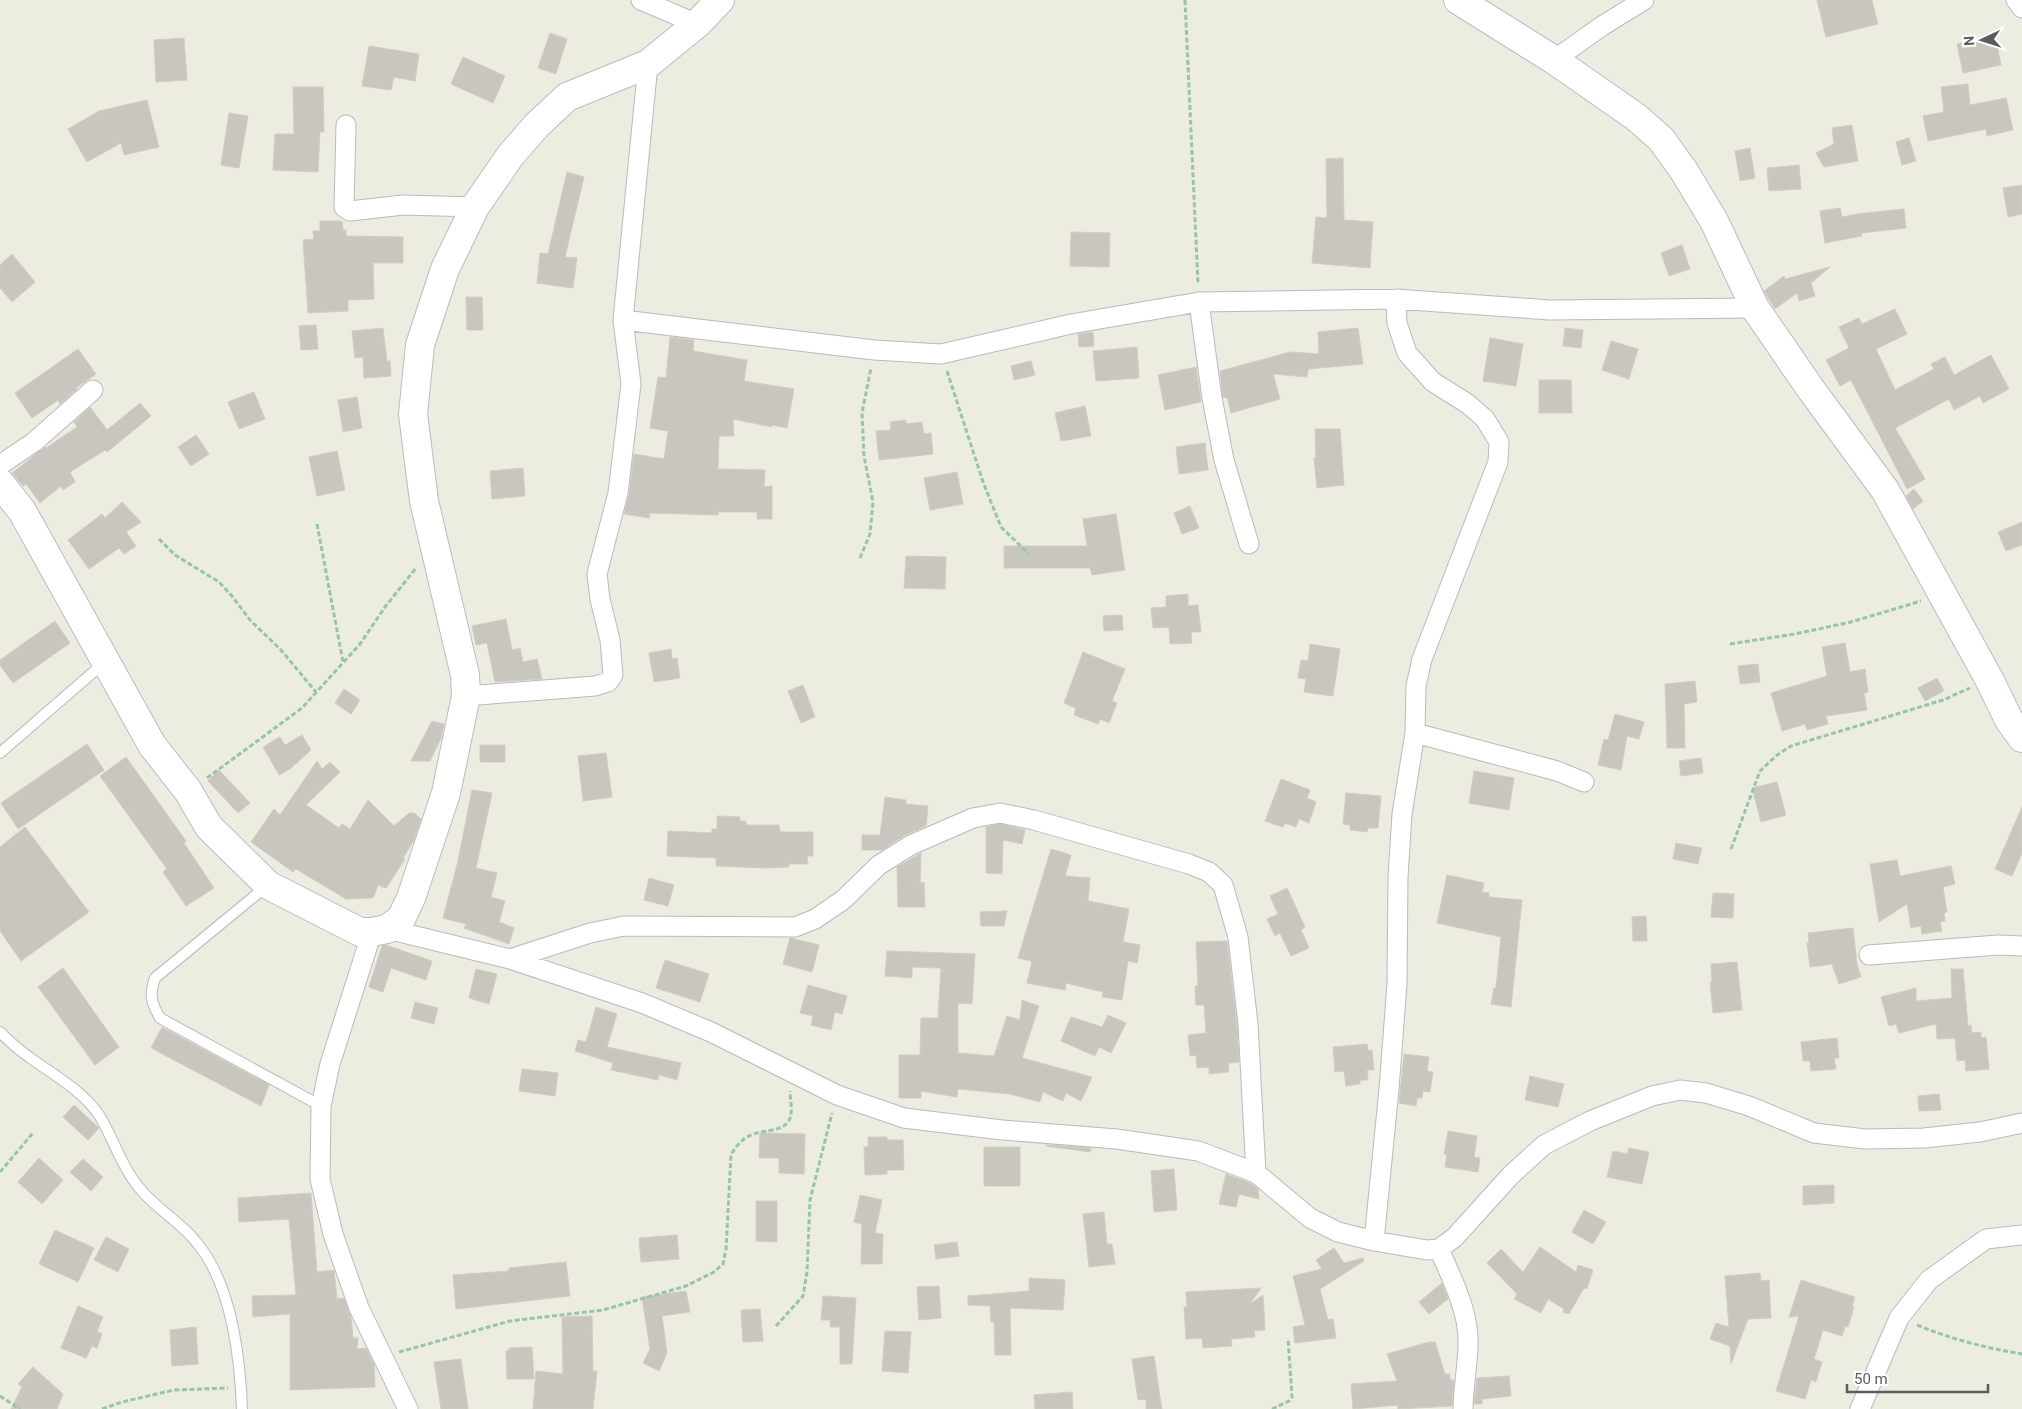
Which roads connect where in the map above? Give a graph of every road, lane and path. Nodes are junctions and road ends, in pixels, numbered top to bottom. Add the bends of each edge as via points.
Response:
1 (641, 0) edge
2 (720, 0) edge
3 (1185, 0) edge
4 (1458, 0) edge
5 (1644, 0) edge
6 (2016, 0) edge
7 (2022, 8) edge
8 (697, 24) junction
9 (1554, 60) junction
10 (648, 64) junction
11 (346, 125) dead end
12 (475, 208) junction
13 (1396, 299) junction
14 (1199, 302) junction
15 (1755, 308) junction
16 (623, 320) junction
17 (874, 350) junction
18 (941, 354) junction
19 (93, 390) dead end
20 (0, 465) edge
21 (0, 483) edge
22 (317, 524) dead end
23 (159, 539) dead end
24 (1249, 544) dead end
25 (434, 545) junction
26 (1028, 554) dead end
27 (860, 558) dead end
28 (1943, 595) junction
29 (1730, 644) dead end
30 (105, 662) junction
31 (343, 662) junction
32 (1989, 680) junction
33 (316, 692) junction
34 (466, 696) junction
35 (1415, 733) junction
36 (2022, 738) edge
37 (0, 753) edge
38 (1584, 782) dead end
39 (188, 791) junction
40 (1731, 849) dead end
41 (268, 885) junction
42 (379, 931) junction
43 (2022, 946) edge
44 (1869, 955) dead end
45 (510, 960) junction
46 (0, 1032) edge
47 (789, 1071) junction
48 (837, 1095) junction
49 (321, 1106) junction
50 (2022, 1123) edge
51 (33, 1133) dead end
52 (0, 1172) edge
53 (1256, 1173) junction
54 (2022, 1235) edge
55 (1374, 1241) junction
56 (1438, 1249) junction
57 (1899, 1318) junction
58 (776, 1326) dead end
59 (1288, 1338) dead end
60 (2022, 1354) edge
61 (382, 1356) junction
62 (241, 1387) junction
63 (0, 1396) edge
64 (20, 1409) edge
65 (102, 1409) edge
66 (242, 1409) edge
67 (408, 1409) edge
68 (1272, 1409) edge
69 (1463, 1409) edge
70 (1860, 1409) edge

1 - 8 street
2 - 8 street
3 - 14 path
4 - 9 street
5 - 9 street
6 - 7 street
8 - 10 street
9 - 15 street via 1636,117 1661,139 1714,221
10 - 12 street via 567,97 510,156
10 - 16 street
11 - 12 street via 344,207 350,211 403,205
12 - 25 street via 445,269 420,345 413,414 424,501
13 - 14 street
13 - 15 street via 1550,310
13 - 35 street via 1397,323 1407,353 1433,382 1485,419 1499,442 1498,462 1422,659 1416,686
14 - 18 street via 1071,324
14 - 24 street via 1224,460
15 - 28 street via 1885,490
16 - 17 street
16 - 34 street via 631,384 618,492 597,574 613,674 608,682 595,686
17 - 18 street
17 - 27 path via 862,413 864,456 873,502 870,534
18 - 26 path via 983,482 1002,527
19 - 20 street via 34,442
21 - 30 street via 22,511
22 - 31 path
23 - 33 path via 175,555 219,582
25 - 31 path
25 - 34 street via 464,674
28 - 29 path via 1852,622
28 - 32 street
30 - 37 lane
30 - 39 street via 152,745
31 - 33 path
32 - 36 street via 2008,720
32 - 40 path via 1943,700 1791,746 1776,755 1760,771
33 - 39 path via 302,708
34 - 42 street via 446,793 411,898 401,919
35 - 38 street via 1557,771
35 - 55 street via 1402,814 1397,984
39 - 41 street via 209,828
41 - 42 street via 360,932
41 - 49 lane via 155,978 150,991 153,1006 160,1018
42 - 45 street
42 - 49 street via 330,1064
43 - 44 street
45 - 47 street via 650,1007 712,1032
45 - 53 street via 598,930 624,926 795,927 843,900 879,865 910,845 973,818 1000,813 1171,859 1209,872 1223,886 1238,938 1248,1024
46 - 62 lane via 26,1056 76,1091 98,1114 137,1186 197,1242 215,1269 224,1296
47 - 48 street
47 - 61 path via 789,1122 783,1127 749,1135 731,1155 726,1249 723,1264 714,1272 686,1286 603,1310 510,1322
48 - 53 street via 904,1118 1117,1139 1198,1151
48 - 58 path via 810,1200 804,1296
49 - 61 street via 320,1179 333,1234 359,1308
50 - 56 street via 1980,1132 1924,1138 1865,1139 1814,1133 1749,1106 1706,1093 1680,1090 1652,1096 1590,1121 1544,1146 1511,1175 1455,1237
51 - 52 path
53 - 55 street via 1310,1218 1338,1232
54 - 57 street via 1986,1239 1929,1280
55 - 56 street
56 - 69 street via 1467,1322
57 - 60 path via 1944,1336
57 - 70 street
59 - 68 path via 1292,1397
61 - 67 street
62 - 65 path via 174,1390
62 - 66 lane
63 - 64 path

